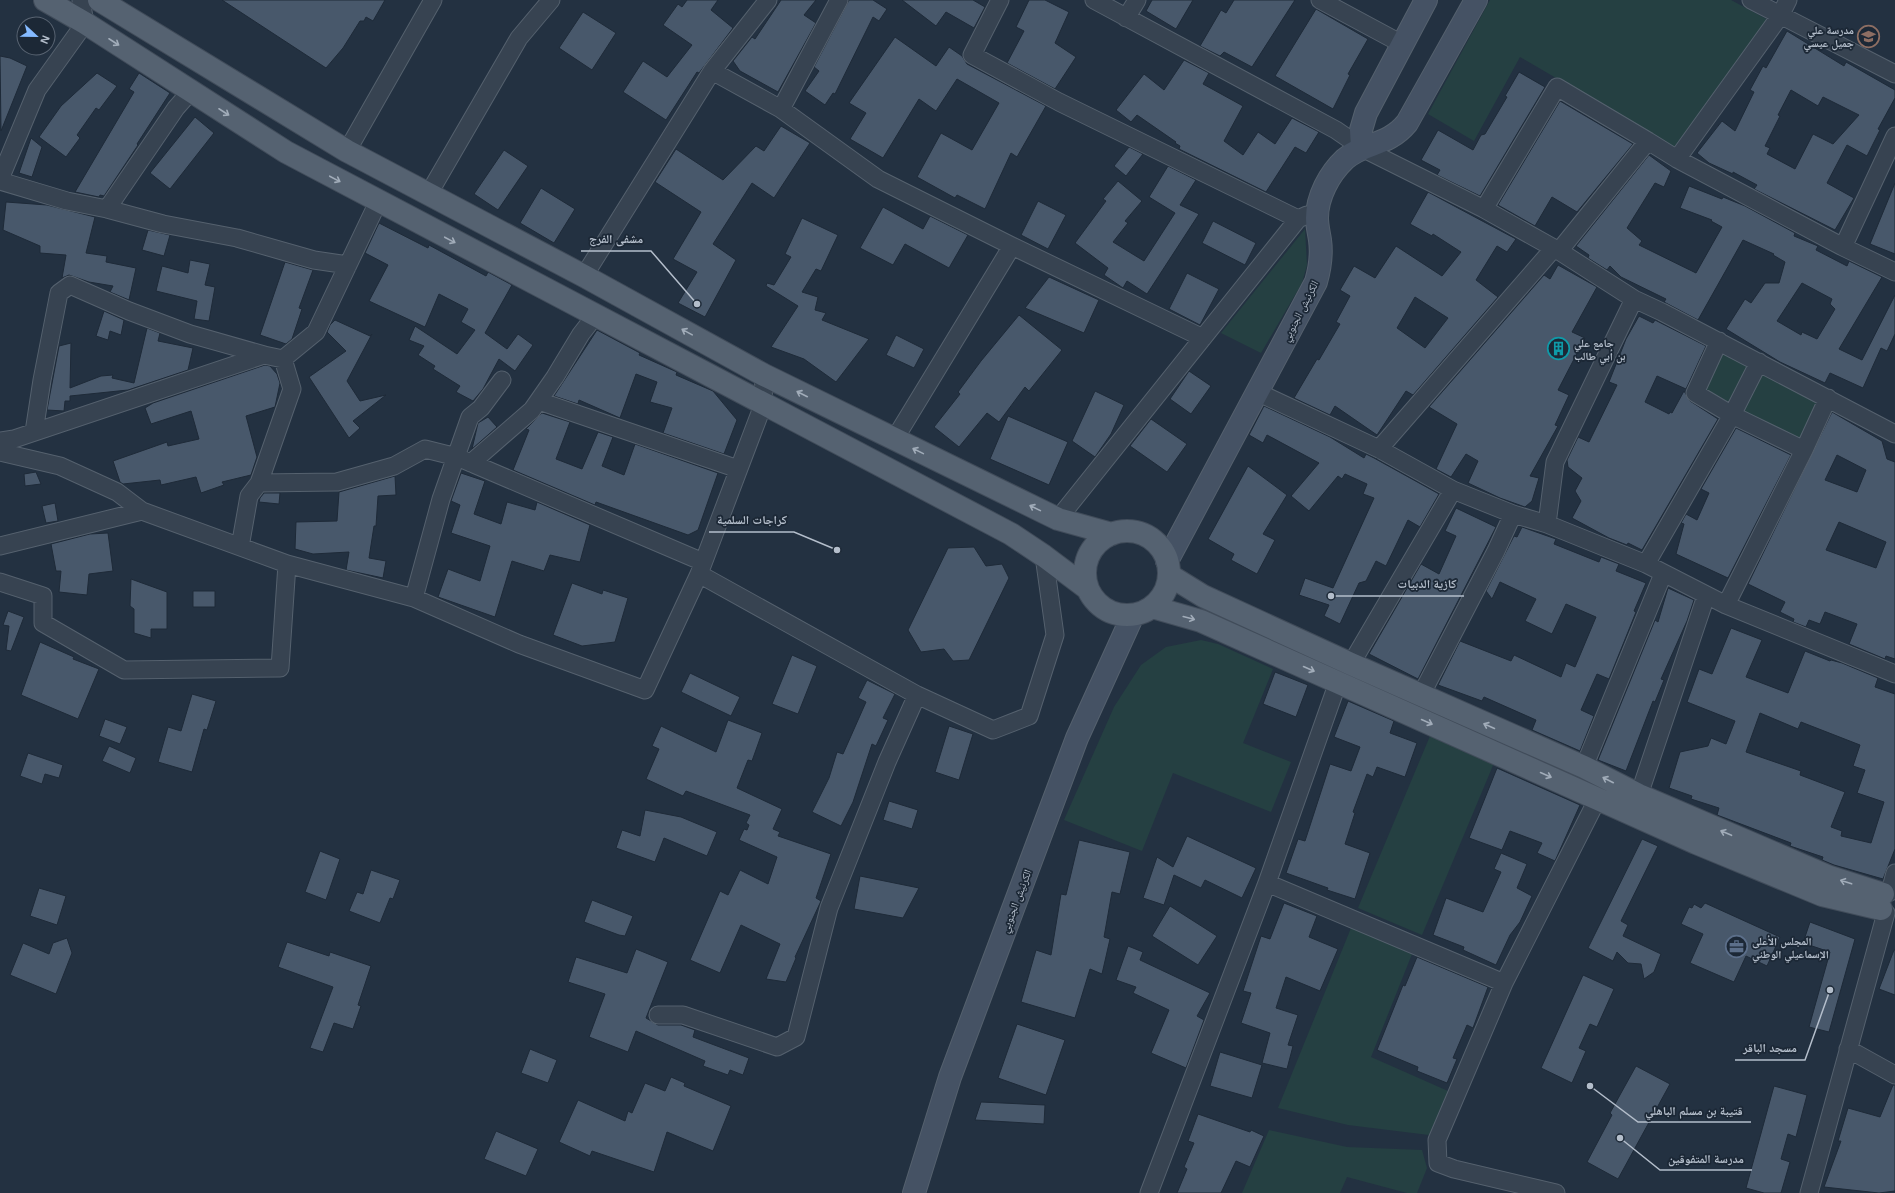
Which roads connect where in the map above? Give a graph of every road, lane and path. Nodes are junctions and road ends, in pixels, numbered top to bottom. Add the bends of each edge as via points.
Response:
1 (45, 0) edge
2 (81, 0) edge
3 (99, 0) edge
4 (433, 0) edge
5 (551, 0) edge
6 (768, 0) edge
7 (839, 0) edge
8 (1000, 0) edge
9 (1094, 0) edge
10 (1137, 0) edge
11 (1320, 0) edge
12 (1426, 0) edge
13 (1476, 0) edge
14 (1751, 0) edge
15 (1788, 0) edge
16 (1780, 16) junction
17 (1126, 18) junction
18 (85, 23) junction
19 (1402, 44) junction
20 (712, 71) junction
21 (1895, 74) edge
22 (191, 91) junction
23 (781, 109) junction
24 (1895, 136) edge
25 (1648, 141) junction
26 (1362, 148) junction
27 (347, 151) junction
28 (1677, 159) junction
29 (0, 180) edge
30 (428, 195) junction
31 (378, 202) junction
32 (107, 209) junction
33 (1318, 210) junction
34 (1484, 210) junction
35 (1298, 219) junction
36 (1012, 246) junction
37 (1843, 247) junction
38 (1557, 250) junction
39 (348, 265) junction
40 (1895, 272) edge
41 (584, 276) junction
42 (1634, 299) junction
43 (595, 316) junction
44 (1203, 338) junction
45 (1719, 341) junction
46 (264, 355) junction
47 (283, 359) junction
48 (1759, 362) junction
49 (764, 375) junction
50 (502, 380) dead end
51 (1257, 392) junction
52 (1828, 398) junction
53 (538, 401) junction
54 (763, 405) junction
55 (1732, 415) junction
56 (34, 432) junction
57 (1895, 433) edge
58 (0, 440) edge
59 (894, 440) junction
60 (1378, 449) junction
61 (1804, 450) junction
62 (0, 452) edge
63 (464, 460) junction
64 (738, 470) junction
65 (259, 483) junction
66 (1453, 490) junction
67 (142, 511) junction
68 (1513, 514) junction
69 (1058, 519) junction
70 (1547, 524) junction
71 (1112, 534) junction
72 (0, 546) edge
73 (240, 547) junction
74 (1044, 556) junction
75 (287, 564) junction
76 (1646, 564) junction
77 (701, 568) junction
78 (1168, 568) junction
79 (1663, 574) junction
80 (0, 582) edge
81 (1088, 589) junction
82 (1706, 596) junction
83 (414, 598) junction
84 (1726, 605) junction
85 (1142, 611) junction
86 (1350, 664) junction
87 (1895, 674) edge
88 (1338, 682) junction
89 (917, 695) junction
90 (1421, 695) junction
91 (1584, 767) junction
92 (1639, 796) junction
93 (1598, 798) junction
94 (1267, 882) junction
95 (1890, 901) edge
96 (1504, 982) junction
97 (658, 1015) dead end
98 (1848, 1049) junction
99 (1895, 1075) edge
100 (1507, 1187) edge
101 (914, 1193) edge
102 (1149, 1193) edge
103 (1556, 1193) edge
104 (1809, 1193) edge

1 - 18 main road
2 - 18 street
3 - 27 main road
4 - 27 street
5 - 30 street via 519,38
6 - 20 street
7 - 23 street
8 - 35 street via 972,55 1059,102
9 - 17 street
10 - 17 street
11 - 19 street
12 - 19 main road
13 - 26 main road, الكرنيش الجنوبي via 1407,123 1393,137
14 - 16 street
15 - 16 street
16 - 21 street
16 - 28 street
17 - 26 street via 1336,130
18 -> 22 main road
18 - 29 street via 37,90
19 - 26 main road via 1366,113 1362,130
20 - 23 street
20 - 41 street
22 -> 31 main road via 286,152
22 - 32 street via 176,108
23 - 36 street via 878,179
24 - 37 street
25 - 28 street
25 - 34 street via 1557,87
25 - 38 street
26 - 33 main road, الكرنيش الجنوبي via 1338,166 1324,190
26 - 34 street
27 - 30 main road
28 - 37 street
29 - 32 street via 67,201
30 - 41 main road
31 - 39 street
31 -> 43 main road
32 - 39 street via 163,224 237,238 314,260
33 - 35 street
33 - 51 main road, الكرنيش الجنوبي via 1321,250 1316,282
34 - 38 street
35 - 44 street
36 - 44 street
36 - 59 street
37 - 40 street
38 - 42 street
38 - 60 street
39 - 47 street via 316,332
49 -> 41 main road
42 - 45 street
42 - 70 street via 1555,462
43 - 53 street
43 - 54 main road
44 - 69 street
45 - 48 street
45 - 55 street via 1695,393
46 - 47 street
46 - 56 street
46 - 56 street via 190,334 70,285 59,293
47 - 65 street via 292,389
48 - 52 street
48 - 55 street
49 - 54 street
59 -> 49 main road
50 - 63 street via 481,408 470,417
51 - 60 street
51 - 78 main road, الكرنيش الجنوبي
52 - 57 street
52 - 61 street
53 - 63 street via 532,410
53 - 64 street
54 - 64 street
54 - 74 main road via 1011,534
55 - 61 street
55 - 76 street
56 - 58 street via 14,439
69 -> 59 main road
60 - 66 street
61 - 84 street
62 - 67 street via 60,466 117,492
63 - 65 street via 425,449 394,466 337,482
63 - 77 street
63 - 83 street via 442,499
64 - 77 street
65 - 73 street via 249,496
66 - 68 street
66 - 86 street
67 - 72 street
67 - 73 street
68 - 70 street
68 - 90 street
69 - 71 main road
70 - 76 street
71 - 78 main road via 1138,532 1150,538 1160,548
71 - 81 main road via 1100,541 1091,551 1086,563
73 - 75 street
74 - 81 main road
74 - 89 street via 1055,635 1029,716 993,730
75 - 80 street via 280,668 124,670 43,623 43,596
75 - 83 street
76 - 79 street
77 - 83 street via 645,690 519,644
77 - 89 street
78 - 85 main road via 1165,589
78 - 86 main road via 1203,596
79 - 82 street
79 - 91 street
81 - 85 main road via 1105,609 1118,614
82 - 84 street
82 - 92 street
84 - 87 street
85 -> 88 main road via 1201,621
85 - 101 main road, الكرنيش الجنوبي via 1072,753 950,1077
86 - 90 main road
88 -> 93 main road
88 - 94 street
89 - 97 street via 887,762 829,908 796,1037 777,1047 683,1015
91 -> 90 main road
92 -> 91 main road
95 -> 92 main road
93 - 95 main road via 1696,843 1822,895
93 - 96 street
94 - 96 street
94 - 102 street
95 - 98 street
96 - 100 street via 1437,1140 1438,1163
98 - 99 street
98 - 104 street
100 - 103 street

